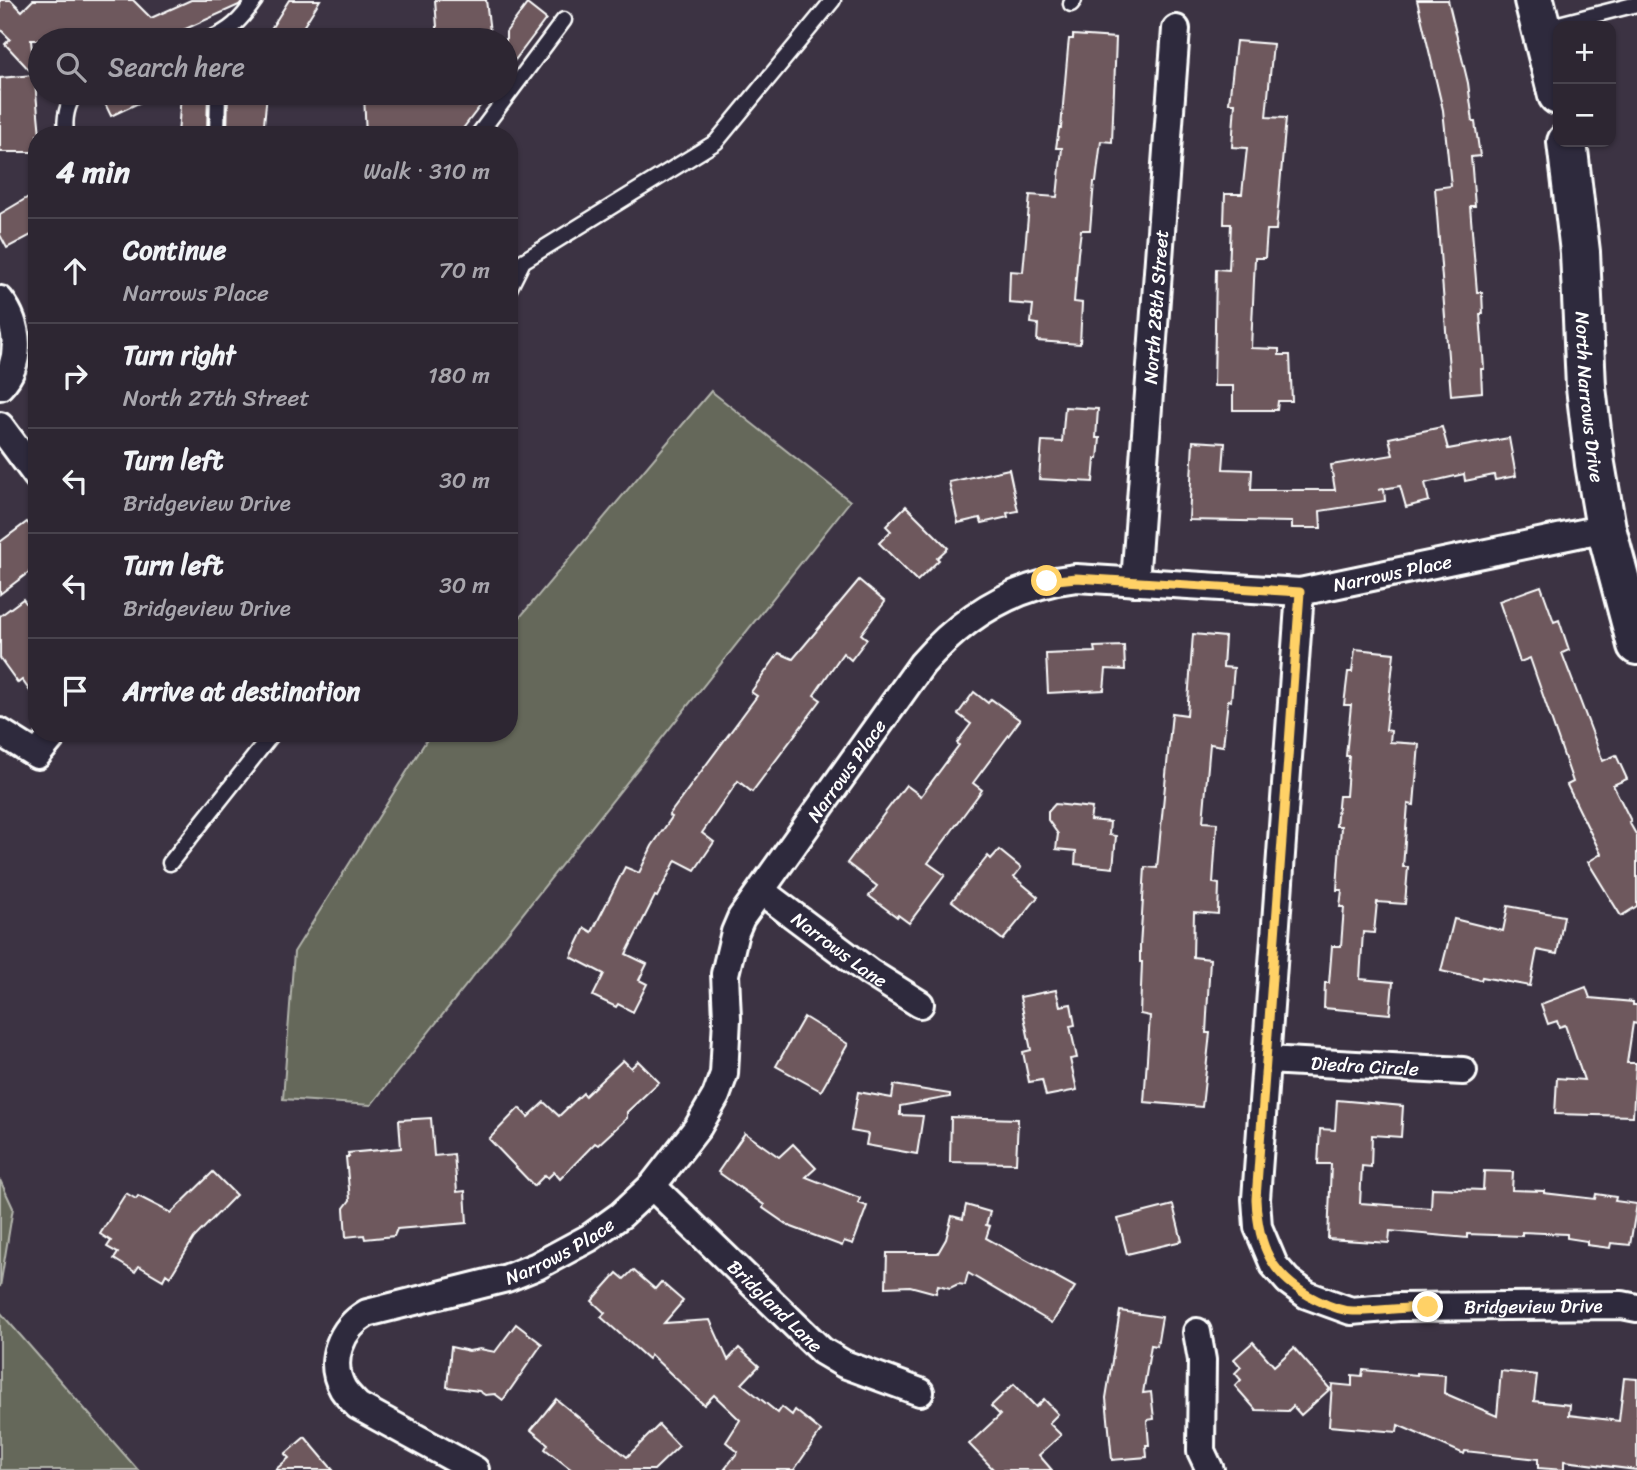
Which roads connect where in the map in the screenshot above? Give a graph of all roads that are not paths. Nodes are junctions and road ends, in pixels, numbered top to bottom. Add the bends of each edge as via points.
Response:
1 (255, 0) edge
2 (833, 0) edge
3 (1637, 4) edge
4 (1538, 14) edge
5 (564, 20) dead end
6 (232, 28) edge
7 (1175, 29) dead end
8 (518, 81) edge
9 (1555, 84) edge
10 (68, 105) edge
11 (218, 105) edge
12 (500, 105) edge
13 (64, 126) edge
14 (217, 126) edge
15 (485, 126) edge
16 (1568, 147) edge
17 (518, 271) edge
18 (0, 300) edge
19 (0, 386) edge
20 (0, 426) edge
21 (28, 464) edge
22 (1606, 528) junction
23 (1135, 583) junction
24 (1300, 592) junction
25 (1637, 645) edge
26 (0, 732) edge
27 (48, 742) edge
28 (266, 742) edge
29 (170, 863) dead end
30 (761, 891) junction
31 (920, 1004) dead end
32 (1267, 1060) junction
33 (1463, 1071) dead end
34 (652, 1186) junction
35 (1637, 1308) edge
36 (1197, 1332) dead end
37 (920, 1392) dead end
38 (475, 1470) edge
39 (1210, 1470) edge

1 - 6 lane
2 - 17 lane via 716,142 523,261
3 - 4 lane
4 - 9 main road
5 - 8 lane
7 - 23 street, North 28th Street
10 - 13 lane
11 - 14 lane
12 - 15 lane
16 - 22 main road, North Narrows Drive via 1580,252 1586,387
18 - 19 street via 15,324 16,340 10,370
20 - 21 street
22 - 24 street, Narrows Place
22 - 25 main road, North Narrows Drive
23 - 24 street, Narrows Place
23 - 30 street, Narrows Place via 1076,578 1047,581 1002,599 940,643
24 - 32 street
26 - 27 street via 37,755
28 - 29 lane
30 - 31 street, Narrows Lane
30 - 34 street, Narrows Place via 741,918 725,974 724,1074 716,1096
32 - 33 street, Diedra Circle
32 - 35 street, Bridgeview Drive via 1256,1199 1258,1227 1274,1265 1307,1295 1351,1311
34 - 37 street, Bridgland Lane via 822,1351 844,1364
34 - 38 street, Narrows Place via 589,1238 537,1266 507,1278 367,1313 343,1336 338,1375 358,1406
36 - 39 street via 1202,1360 1201,1451

